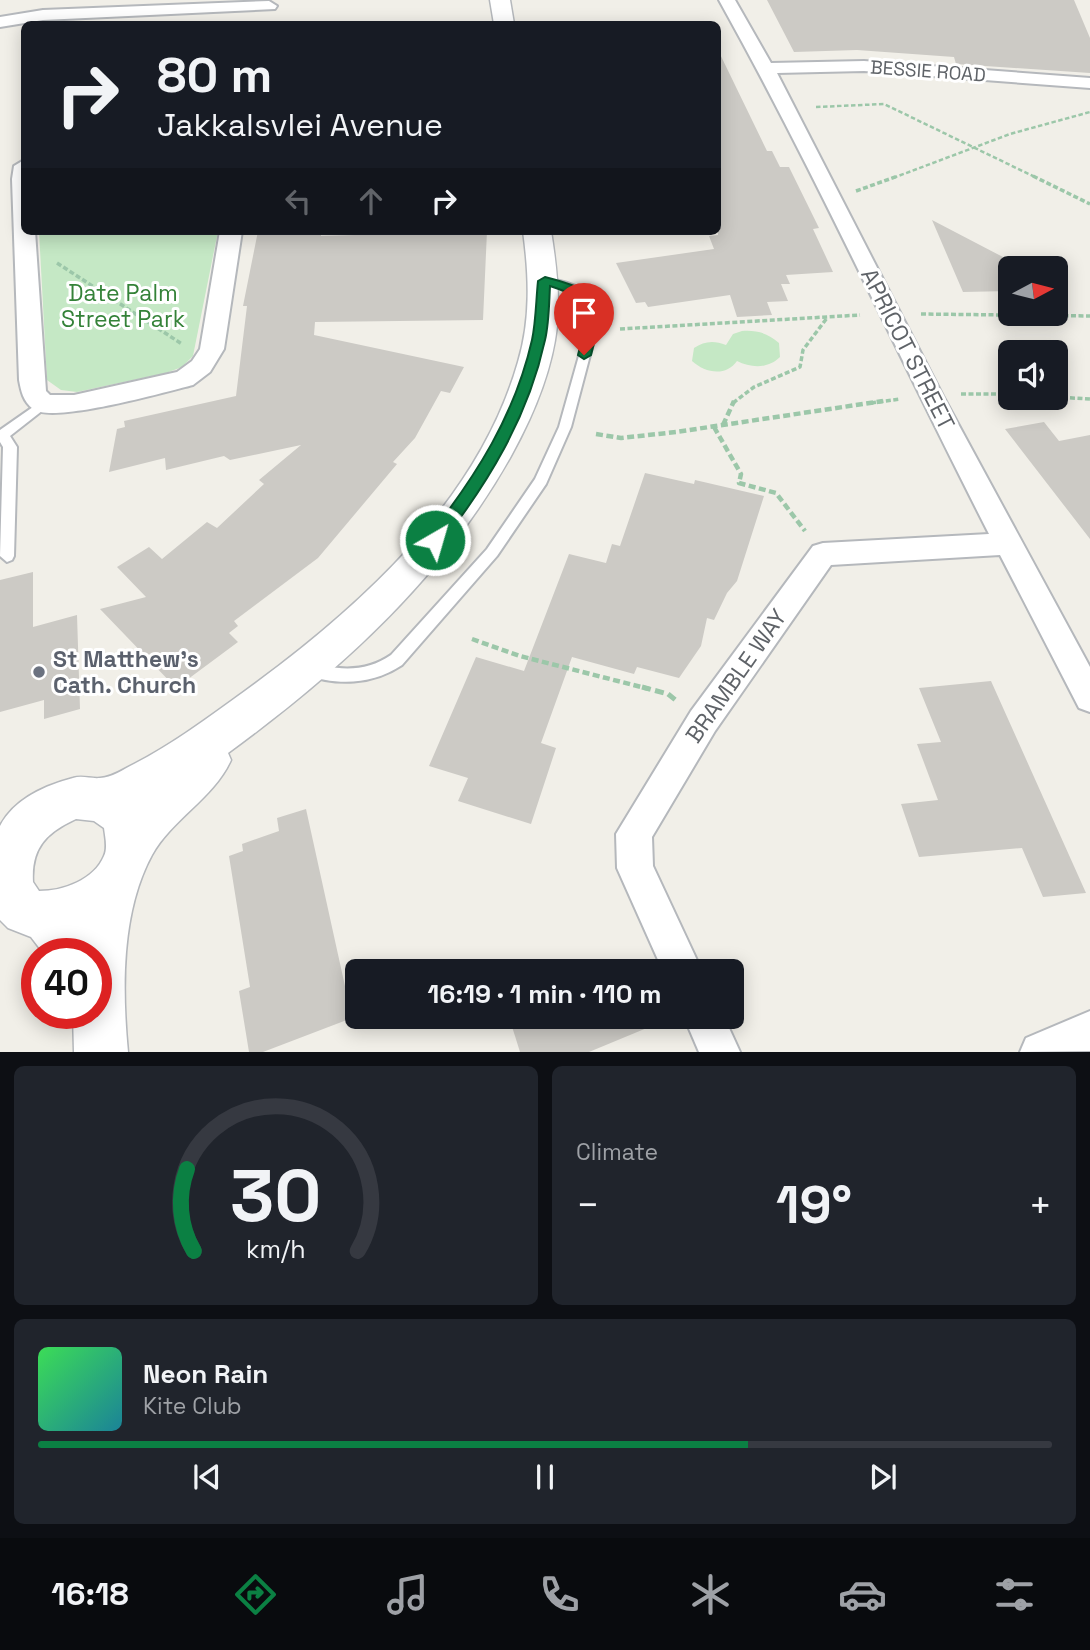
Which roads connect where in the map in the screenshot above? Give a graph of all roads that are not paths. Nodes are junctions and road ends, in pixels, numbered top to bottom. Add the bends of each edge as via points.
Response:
1 (500, 0) edge
2 (727, 0) edge
3 (269, 3) edge
4 (266, 21) edge
5 (504, 21) edge
6 (0, 22) edge
7 (765, 68) junction
8 (1090, 83) edge
9 (25, 235) edge
10 (230, 235) edge
11 (538, 235) edge
12 (545, 281) junction
13 (43, 404) junction
14 (0, 437) edge
15 (1008, 544) junction
16 (7, 556) dead end
17 (290, 682) junction
18 (1090, 698) edge
19 (102, 800) junction
20 (122, 865) junction
21 (14, 885) edge
22 (62, 938) edge
23 (105, 938) edge
24 (677, 959) edge
25 (709, 1029) edge
26 (1090, 1031) edge
27 (720, 1052) edge
28 (1040, 1052) edge

1 - 5 street
2 - 7 street, APRICOT STREET
3 - 4 street
3 - 6 street via 43,15
7 - 8 street, BESSIE ROAD via 864,66
7 - 15 street, APRICOT STREET
9 - 13 street via 31,380 34,394
10 - 13 street via 208,361 184,379 74,404
11 - 12 street
12 - 17 street via 535,359 520,402 471,494 423,555 372,608
12 - 17 lane via 579,291 592,307 591,330 564,428 538,486 489,559 402,654 382,669 359,675
13 - 14 lane
14 - 16 lane via 8,440 10,447
15 - 18 street, APRICOT STREET
15 - 24 street, BRAMBLE WAY via 823,554 703,721 634,834 635,868
17 - 19 street via 171,767
17 - 20 street via 160,810
19 - 20 street via 125,816
19 - 21 street via 76,798 49,808 26,826
20 - 21 street via 81,909
20 - 23 street
21 - 22 street
25 - 27 street
26 - 28 street

